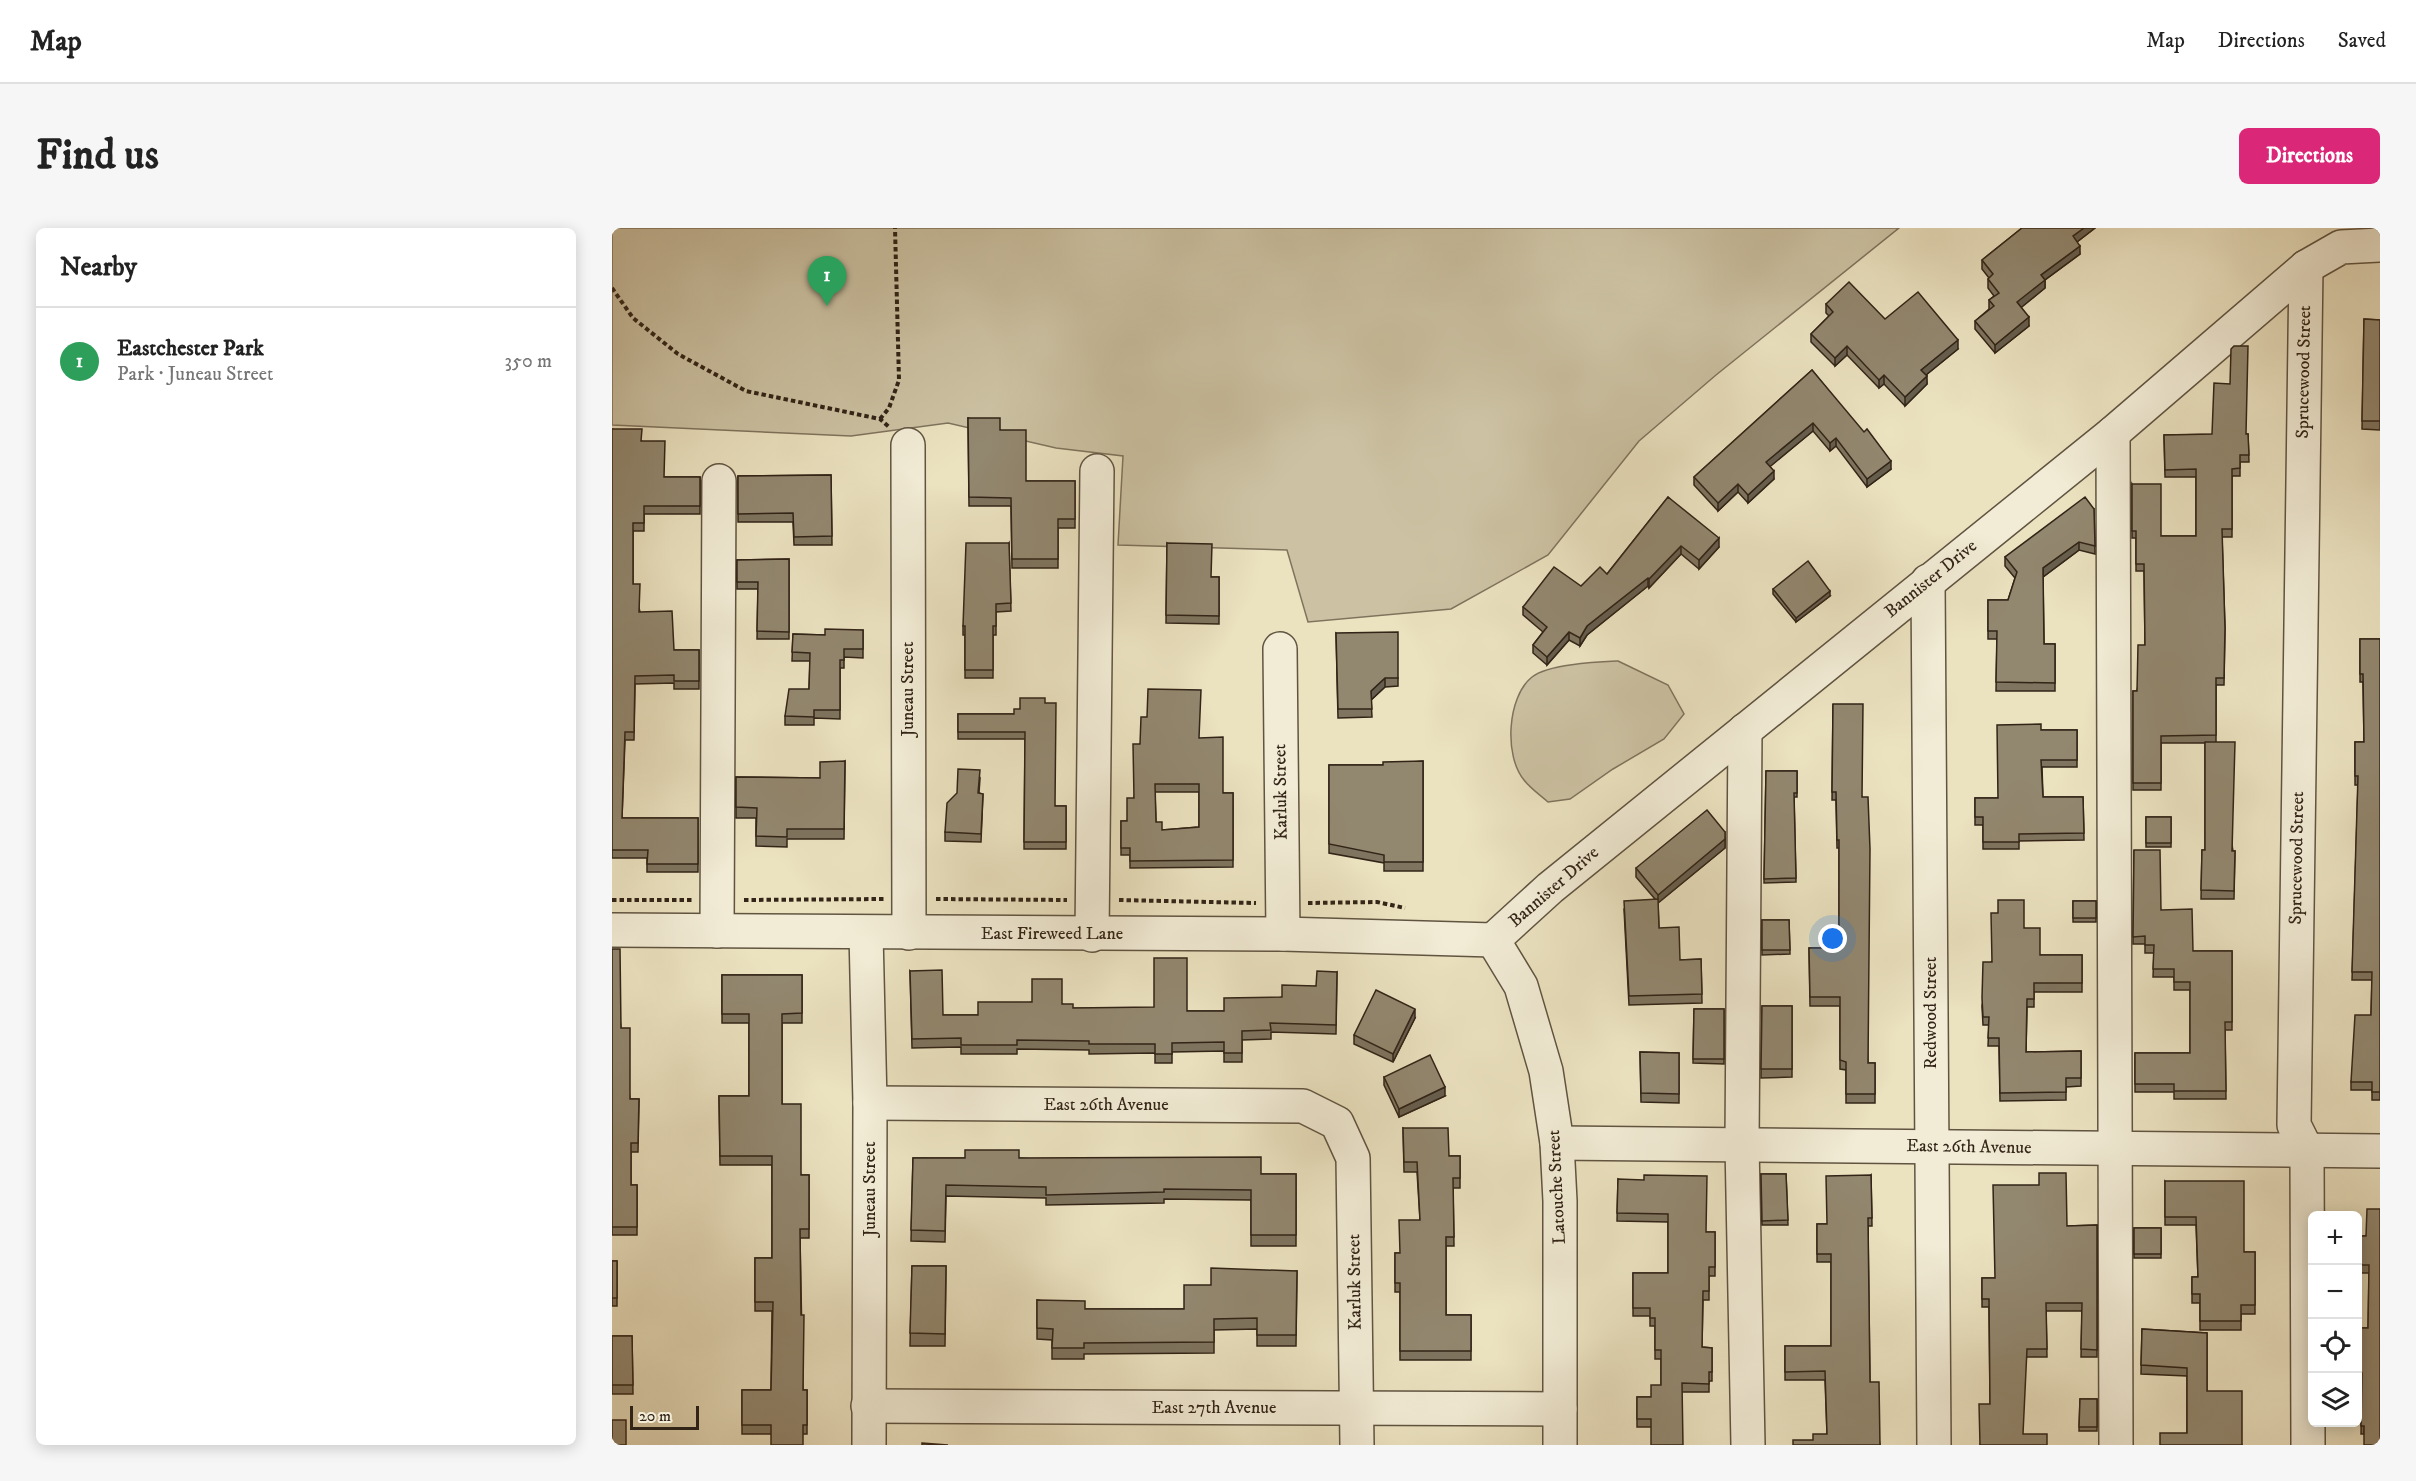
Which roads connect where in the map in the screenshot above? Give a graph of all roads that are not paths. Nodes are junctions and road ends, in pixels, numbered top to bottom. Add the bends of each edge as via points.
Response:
1 (2380, 245) edge
2 (2306, 267) junction
3 (2113, 433) junction
4 (908, 445) road end
5 (1097, 471) dead end
6 (719, 481) dead end
7 (1928, 581) junction
8 (1280, 649) dead end
9 (1745, 730) junction
10 (717, 915) junction
11 (612, 930) edge
12 (866, 933) junction
13 (909, 933) junction
14 (1092, 934) junction
15 (1283, 934) junction
16 (1493, 940) junction
17 (870, 1103) junction
18 (1337, 1123) joint
19 (1557, 1143) junction
20 (1742, 1144) junction
21 (1932, 1147) junction
22 (2115, 1149) junction
23 (2307, 1150) junction
24 (2380, 1151) edge
25 (868, 1406) junction
26 (1358, 1409) junction
27 (1560, 1409) junction
28 (868, 1445) edge
29 (1357, 1445) edge
30 (1560, 1445) edge
31 (1748, 1445) edge
32 (1934, 1445) edge
33 (2116, 1445) edge
34 (2308, 1445) edge

1 - 2 street, Bannister Drive via 2341,247
2 - 3 street, Bannister Drive
2 - 23 street, Sprucewood Street via 2294,1125
3 - 7 street, Bannister Drive
3 - 22 street
4 - 13 street, Juneau Street
5 - 14 street
6 - 10 street
7 - 9 street, Bannister Drive
7 - 21 street, Redwood Street
8 - 15 street, Karluk Street
9 - 16 street, Bannister Drive via 1550,888
9 - 20 street
10 - 11 street, East Fireweed Lane
10 - 12 street, East Fireweed Lane
12 - 13 street, East Fireweed Lane
12 - 17 street, Juneau Street
13 - 14 street, East Fireweed Lane
14 - 15 street, East Fireweed Lane
15 - 16 street, East Fireweed Lane
16 - 19 street, Latouche Street via 1521,986 1546,1071
17 - 18 street, East 26th Avenue via 1303,1106
17 - 25 street, Juneau Street
18 - 26 street, Karluk Street via 1353,1158
19 - 20 street, East 26th Avenue
19 - 27 street, Latouche Street
20 - 21 street, East 26th Avenue
20 - 31 street
21 - 22 street, East 26th Avenue
21 - 32 street, Redwood Street
22 - 23 street, East 26th Avenue
22 - 33 street
23 - 24 street, East 26th Avenue
23 - 34 street, Sprucewood Street
25 - 26 street, East 27th Avenue
25 - 28 street, Juneau Street
26 - 27 street, East 27th Avenue
26 - 29 street, Karluk Street
27 - 30 street, Latouche Street

